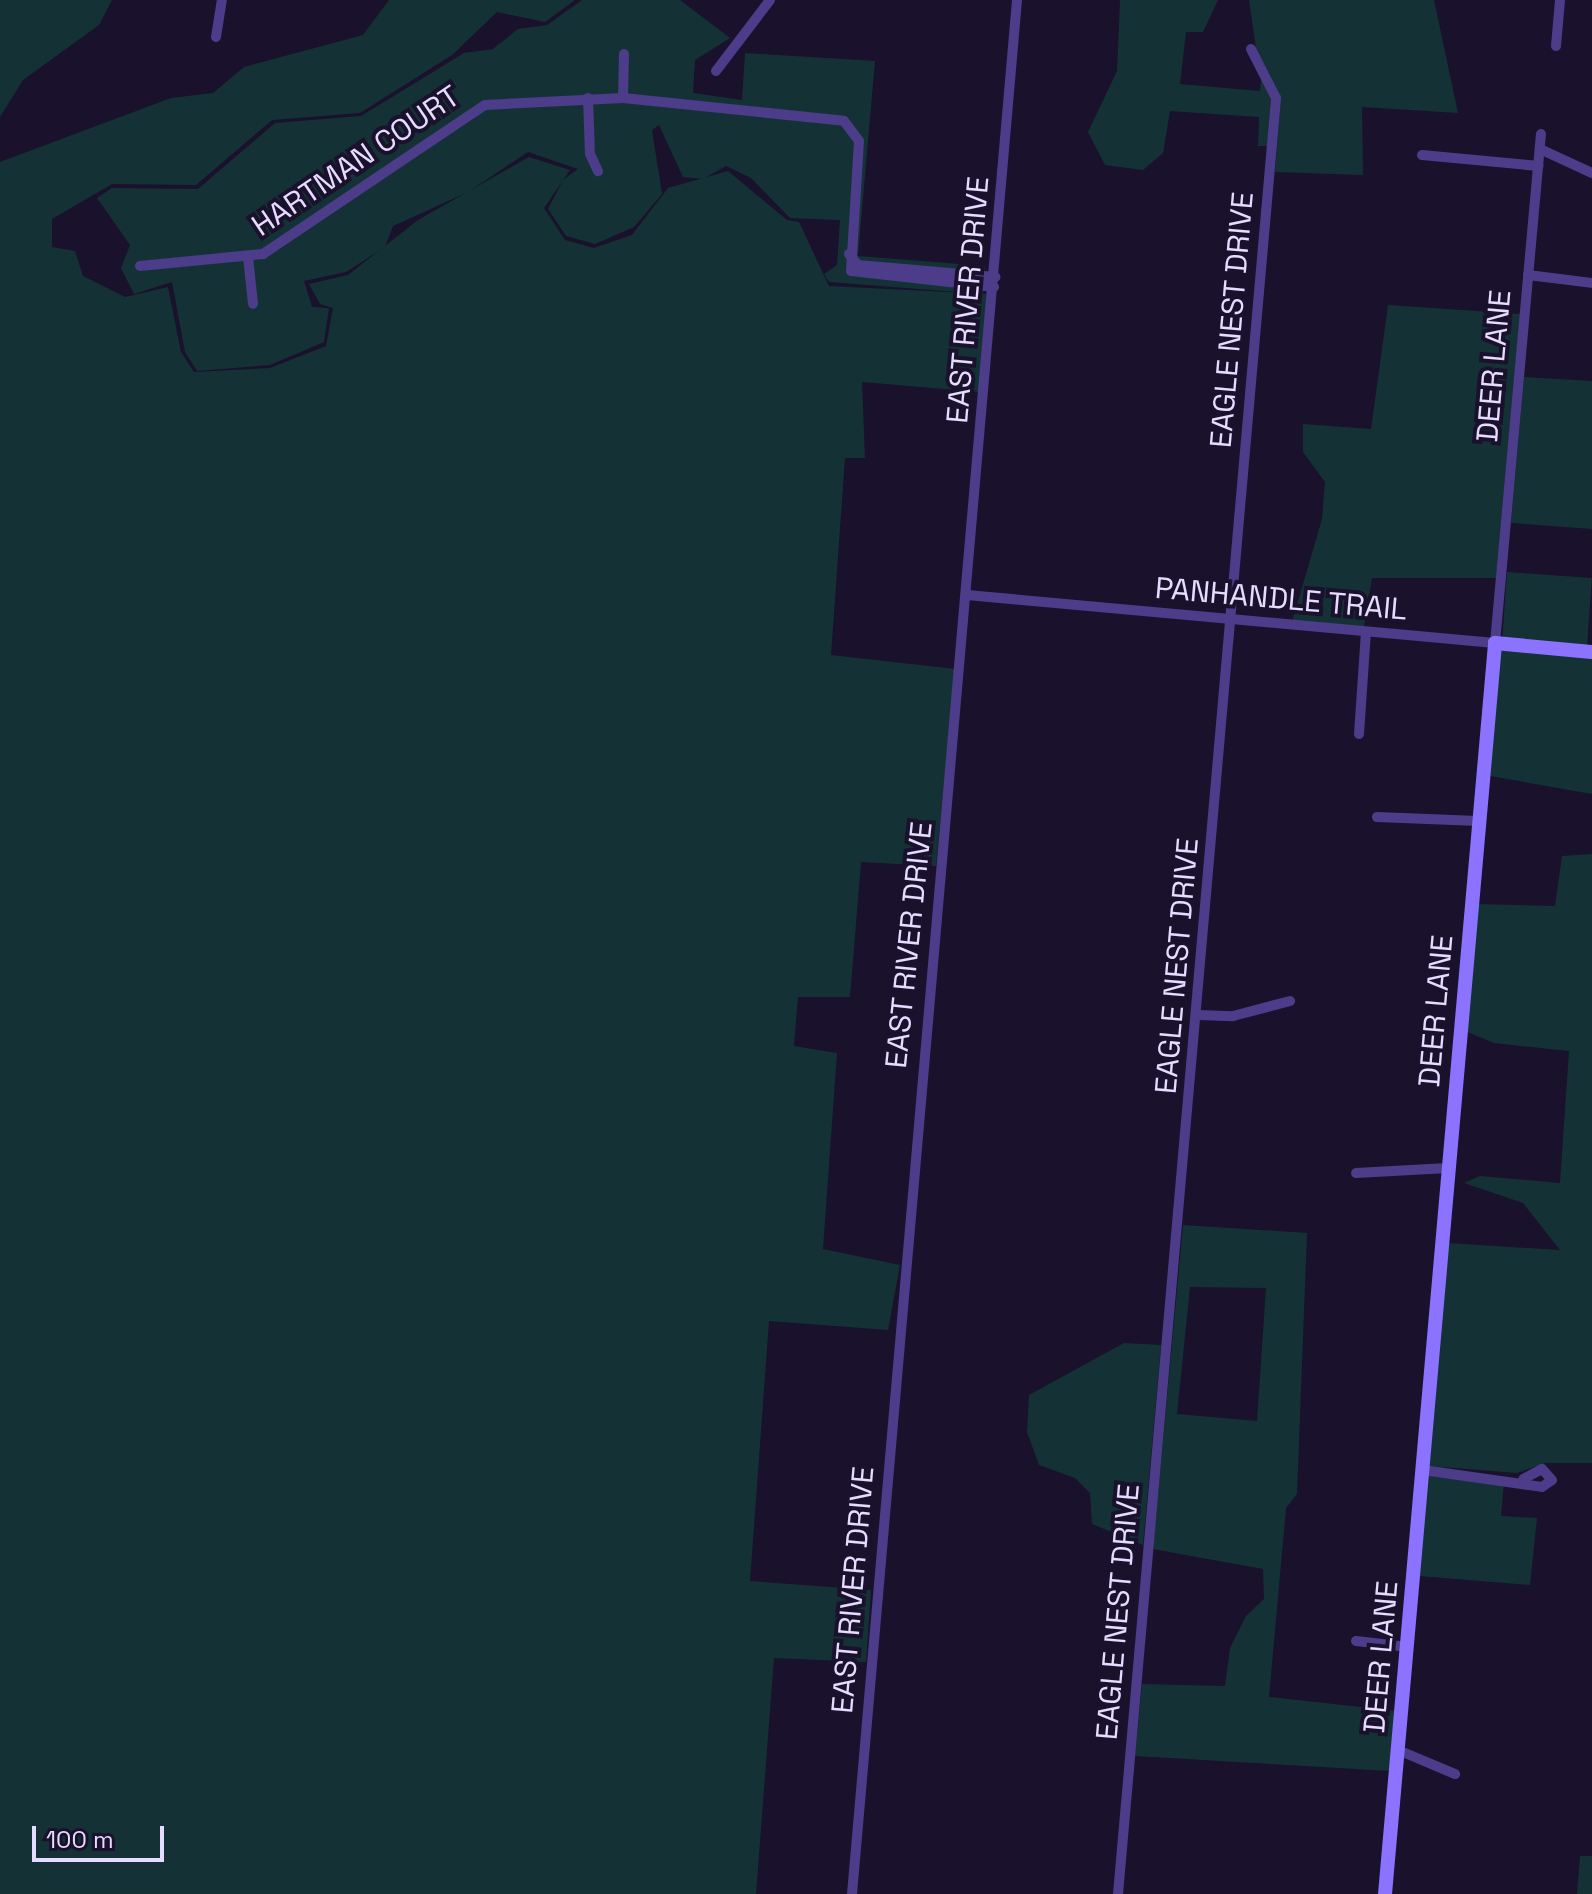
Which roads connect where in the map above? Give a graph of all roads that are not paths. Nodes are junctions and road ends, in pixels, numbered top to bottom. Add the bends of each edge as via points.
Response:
1 (222, 0) edge
2 (770, 0) edge
3 (1017, 0) edge
4 (1560, 0) edge
5 (216, 37) dead end
6 (1556, 46) dead end
7 (1251, 49) dead end
8 (624, 54) dead end
9 (716, 71) dead end
10 (588, 98) junction
11 (623, 98) junction
12 (1541, 134) dead end
13 (1540, 149) junction
14 (1422, 155) dead end
15 (1538, 166) junction
16 (598, 171) dead end
17 (1592, 173) edge
18 (248, 257) junction
19 (140, 266) dead end
20 (1528, 275) junction
21 (994, 282) junction
22 (1592, 283) edge
23 (253, 304) dead end
24 (967, 595) junction
25 (1231, 623) junction
26 (1366, 632) junction
27 (1495, 643) junction
28 (1592, 652) edge
29 (1359, 734) dead end
30 (1377, 817) dead end
31 (1478, 821) junction
32 (1290, 1001) dead end
33 (1198, 1015) junction
34 (1448, 1168) junction
35 (1356, 1173) dead end
36 (1423, 1470) junction
37 (1523, 1479) dead end
38 (1356, 1641) dead end
39 (1408, 1647) junction
40 (1398, 1750) junction
41 (1455, 1774) dead end
42 (852, 1894) edge
43 (1118, 1894) edge
44 (1385, 1894) edge

1 - 5 street
2 - 9 street
3 - 21 street, EAST RIVER DRIVE
4 - 6 street
7 - 25 street, EAGLE NEST DRIVE via 1276,98
8 - 11 street
10 - 11 street, HARTMAN COURT
10 - 16 street
10 - 18 street, HARTMAN COURT via 504,101 468,112 276,246
11 - 21 street, HARTMAN COURT via 849,124 859,141 849,252 857,275
12 - 13 street, DEER LANE
13 - 15 street, DEER LANE
13 - 17 street
14 - 15 street
15 - 20 street, DEER LANE
18 - 19 street, HARTMAN COURT
18 - 23 street
20 - 22 street
20 - 27 street, DEER LANE
21 - 24 street, EAST RIVER DRIVE
24 - 25 street, PANHANDLE TRAIL
24 - 42 street, EAST RIVER DRIVE
25 - 26 street, PANHANDLE TRAIL
25 - 33 street, EAGLE NEST DRIVE
26 - 27 street, PANHANDLE TRAIL
26 - 29 street
27 - 28 street, PANHANDLE TRAIL
27 - 31 street, DEER LANE
30 - 31 street
31 - 34 street, DEER LANE
32 - 33 street via 1233,1016
33 - 43 street, EAGLE NEST DRIVE
34 - 35 street
34 - 36 street, DEER LANE
36 - 37 street
36 - 39 street, DEER LANE
38 - 39 street
39 - 40 street, DEER LANE
40 - 41 street
40 - 44 street, DEER LANE

